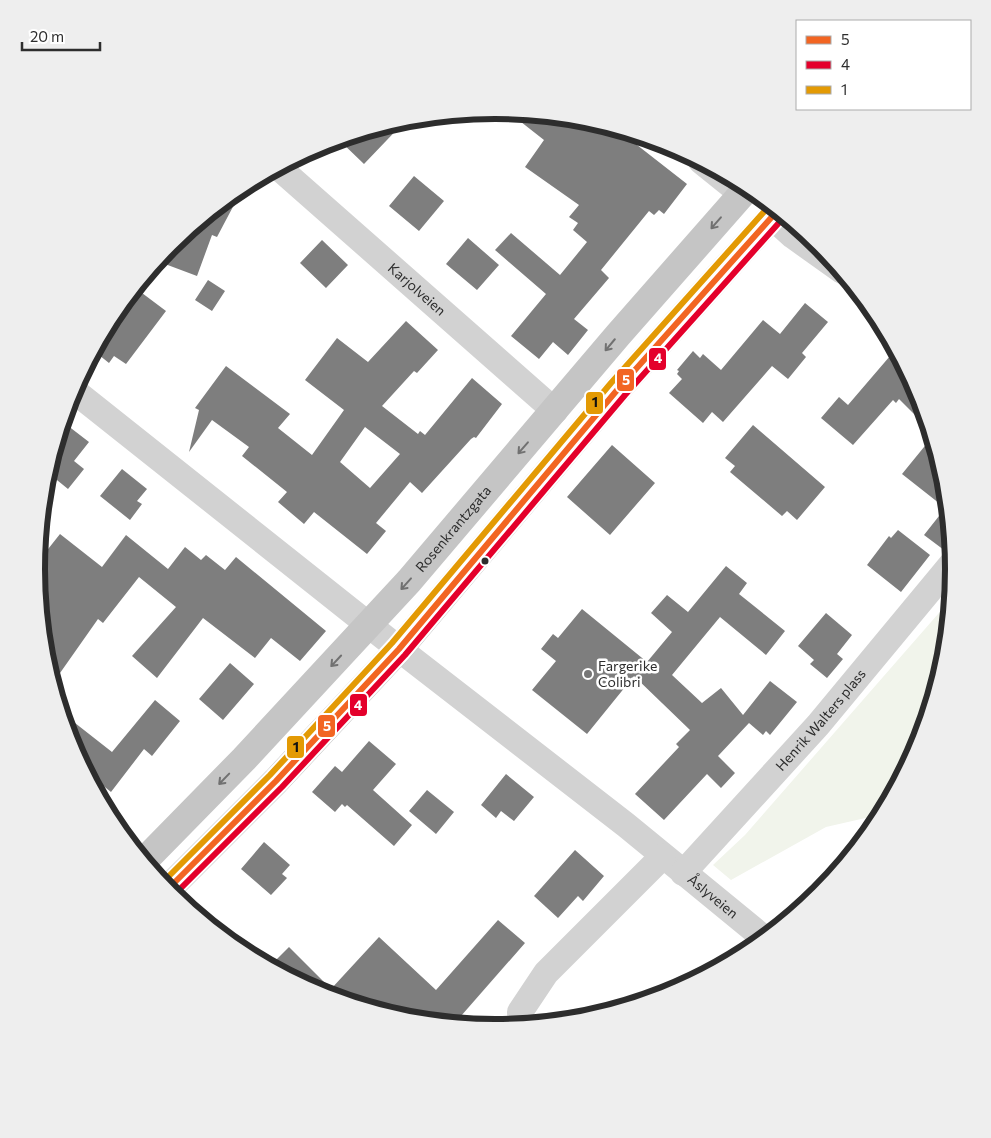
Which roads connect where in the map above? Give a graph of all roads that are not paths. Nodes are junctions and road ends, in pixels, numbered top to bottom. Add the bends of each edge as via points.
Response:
1 (283, 172) edge
2 (743, 192) edge
3 (774, 215) edge
4 (779, 219) edge
5 (817, 253) edge
6 (80, 395) edge
7 (555, 411) junction
8 (946, 571) edge
9 (369, 625) junction
10 (399, 649) junction
11 (149, 856) edge
12 (663, 856) junction
13 (683, 873) junction
14 (174, 884) edge
15 (759, 935) edge
16 (520, 1019) edge

1 - 7 street, Karjolveien
2 -> 7 main road, Rosenkrantzgata
3 - 10 main road via 618,390
4 - 5 street via 793,236
6 - 9 street, Åslyveien
7 -> 9 main road, Rosenkrantzgata
8 - 13 street, Henrik Walters plass via 818,725
9 - 10 street, Åslyveien
9 -> 11 main road, Rosenkrantzgata
10 - 12 street, Åslyveien
10 - 14 main road
12 - 13 street, Åslyveien
12 - 16 street via 546,973 520,1012
13 - 15 street, Åslyveien

